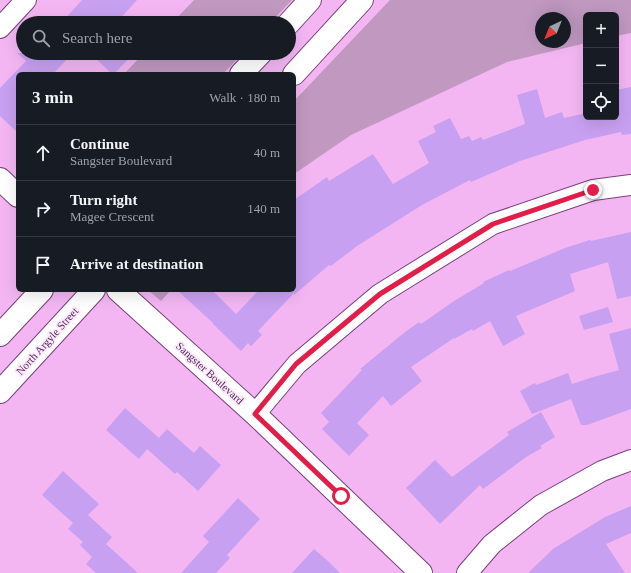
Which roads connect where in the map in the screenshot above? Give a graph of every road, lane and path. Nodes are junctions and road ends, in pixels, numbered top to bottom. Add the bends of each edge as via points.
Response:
1 (26, 0) edge
2 (310, 0) edge
3 (362, 0) edge
4 (295, 16) edge
5 (0, 28) edge
6 (254, 60) edge
7 (243, 72) edge
8 (296, 72) edge
9 (0, 179) edge
10 (631, 185) edge
11 (16, 194) edge
12 (40, 292) edge
13 (92, 292) edge
14 (120, 292) edge
15 (0, 335) edge
16 (0, 392) edge
17 (255, 414) junction
18 (631, 460) edge
19 (421, 573) edge
20 (467, 573) edge

1 - 5 street
2 - 4 street
3 - 8 street
6 - 7 street
9 - 11 street
10 - 17 street via 593,190 493,224 380,294 296,364
12 - 15 street
13 - 16 street, North Argyle Street
14 - 17 street, Sangster Boulevard
17 - 19 street, Sangster Boulevard
18 - 20 street via 602,471 541,505 492,544

